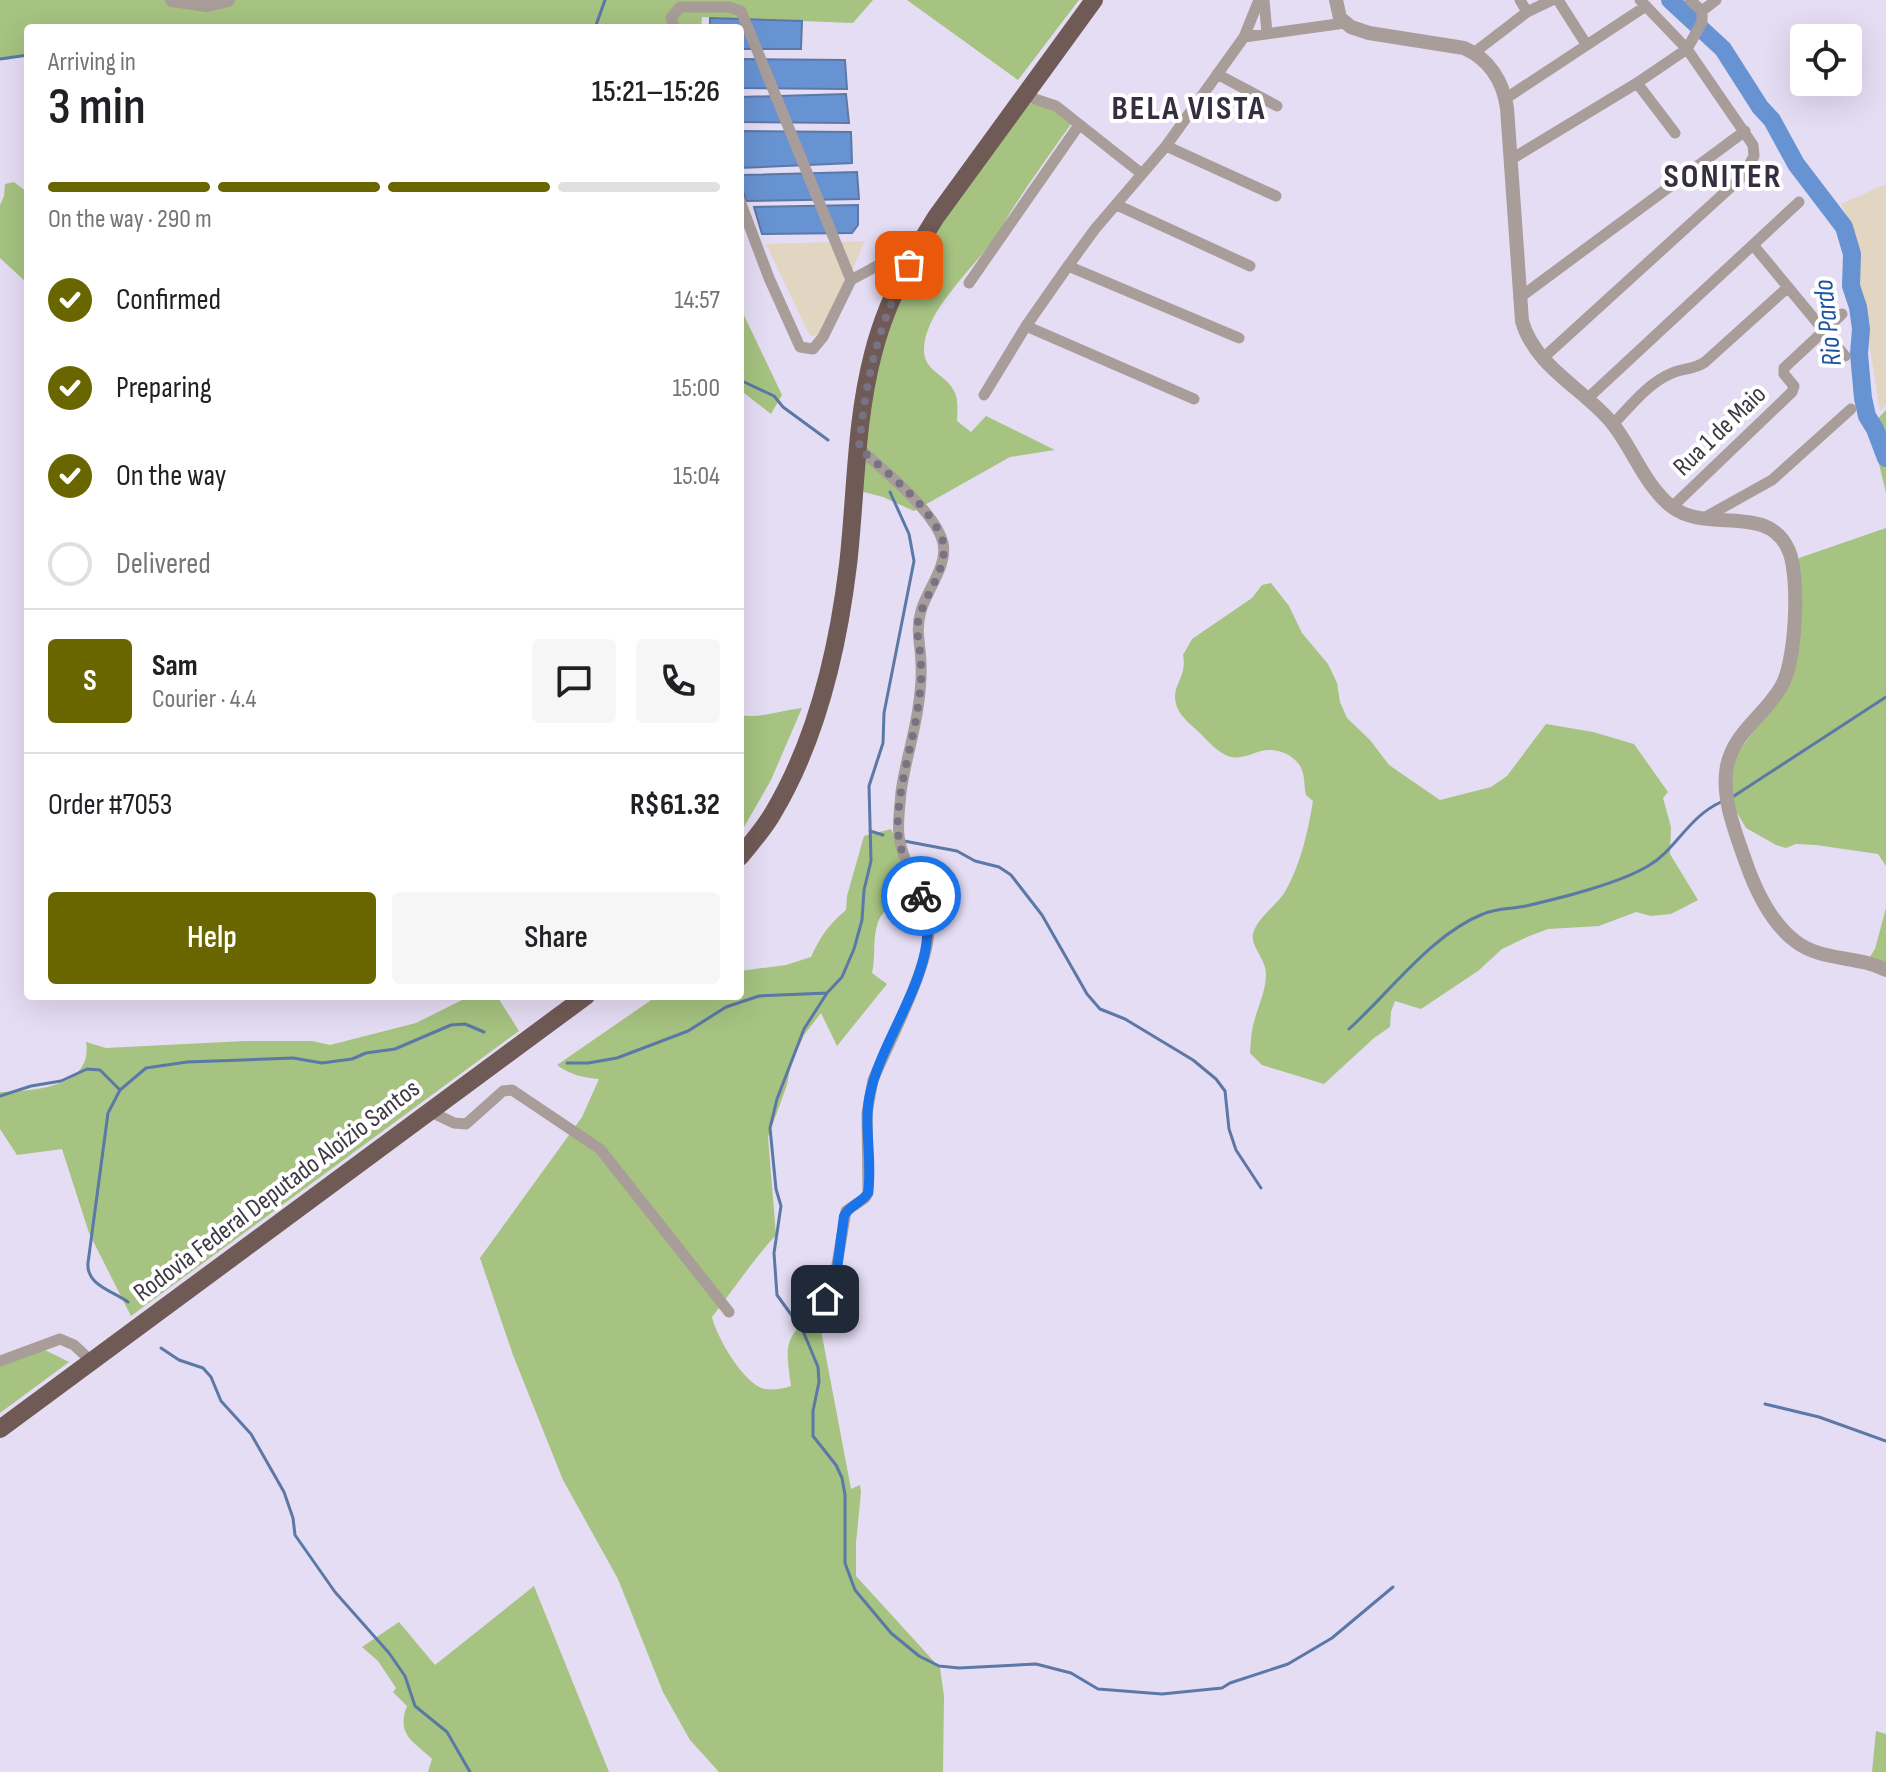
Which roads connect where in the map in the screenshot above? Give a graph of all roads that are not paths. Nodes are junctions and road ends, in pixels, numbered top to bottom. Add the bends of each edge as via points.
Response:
1 (172, 0) edge
2 (228, 0) edge
3 (1094, 0) edge
4 (1262, 0) edge
5 (1336, 0) edge
6 (1520, 0) edge
7 (1555, 0) edge
8 (1690, 0) edge
9 (1716, 0) edge
10 (1643, 3) edge
11 (1527, 12) junction
12 (1702, 16) junction
13 (1345, 23) junction
14 (673, 24) edge
15 (1267, 33) junction
16 (1244, 37) junction
17 (1586, 44) junction
18 (1687, 49) junction
19 (1475, 52) junction
20 (1217, 74) junction
21 (1637, 83) junction
22 (1023, 95) junction
23 (1505, 99) junction
24 (1277, 106) dead end
25 (1079, 125) junction
26 (1745, 131) junction
27 (1675, 133) dead end
28 (1166, 146) junction
29 (1510, 160) junction
30 (1142, 174) junction
31 (1276, 196) dead end
32 (1799, 202) dead end
33 (1117, 205) junction
34 (744, 212) edge
35 (920, 243) junction
36 (1754, 246) junction
37 (1068, 266) junction
38 (1250, 266) dead end
39 (851, 280) junction
40 (969, 283) dead end
41 (1787, 288) junction
42 (1519, 298) junction
43 (1842, 314) dead end
44 (1026, 326) junction
45 (1824, 331) junction
46 (1239, 338) dead end
47 (1845, 356) dead end
48 (1542, 359) junction
49 (984, 395) dead end
50 (1588, 398) junction
51 (1194, 399) dead end
52 (1851, 409) dead end
53 (1613, 424) junction
54 (859, 448) junction
55 (1672, 507) junction
56 (1702, 519) junction
57 (744, 852) edge
58 (1886, 970) edge
59 (581, 1000) edge
60 (429, 1111) junction
61 (729, 1312) dead end
62 (809, 1315) dead end
63 (0, 1361) edge
64 (91, 1361) junction
65 (0, 1429) edge

1 - 2 street via 207,5
3 - 22 highway
4 - 15 street
4 - 16 street
5 - 13 street
6 - 11 street
7 - 11 street
7 - 17 street
8 - 12 street
9 - 12 street
10 - 17 street
10 - 18 street
11 - 19 street
12 - 18 street
13 - 15 street
13 - 19 street via 1369,33
14 - 39 street via 671,18 680,7 741,11
15 - 16 street
16 - 20 street
17 - 23 street
18 - 21 street
18 - 26 street
19 - 23 street via 1496,75
20 - 24 street
20 - 28 street
21 - 27 street
21 - 29 street
22 - 25 street via 1056,106
22 - 35 highway
23 - 29 street
25 - 30 street
25 - 40 street
26 - 42 street
26 - 48 street via 1754,156 1743,176
28 - 30 street
28 - 31 street
29 - 42 street
30 - 33 street
32 - 36 street
33 - 37 street
33 - 38 street
34 - 39 street via 800,347 813,349 823,337
35 - 39 street
35 - 54 highway via 873,354
36 - 41 street
36 - 50 street
37 - 44 street
37 - 46 street
41 - 45 street
41 - 53 street via 1705,362 1661,379
42 - 48 street via 1525,333
43 - 45 street
44 - 49 street
44 - 51 street
45 - 47 street
45 - 55 street, Rua 1 de Maio via 1784,368 1792,392
48 - 50 street
50 - 53 street
52 - 56 street via 1772,480
53 - 55 street
54 - 57 highway via 848,568 824,692 802,755 772,815
54 - 62 street via 928,516 944,547 917,627 918,708 899,833 926,908 929,932 869,1096 868,1193 846,1211 833,1288
55 - 56 street
56 - 58 street via 1765,524 1783,539 1793,566 1788,674 1736,743 1726,770 1729,806 1749,871 1762,901 1793,940 1812,953
59 - 60 highway, Rodovia Federal Deputado Aloízio Santos
60 - 61 street via 466,1124 498,1095 512,1090 583,1135 611,1161
60 - 64 highway, Rodovia Federal Deputado Aloízio Santos
63 - 64 street via 60,1339
64 - 65 highway, Rodovia Federal Deputado Aloízio Santos

